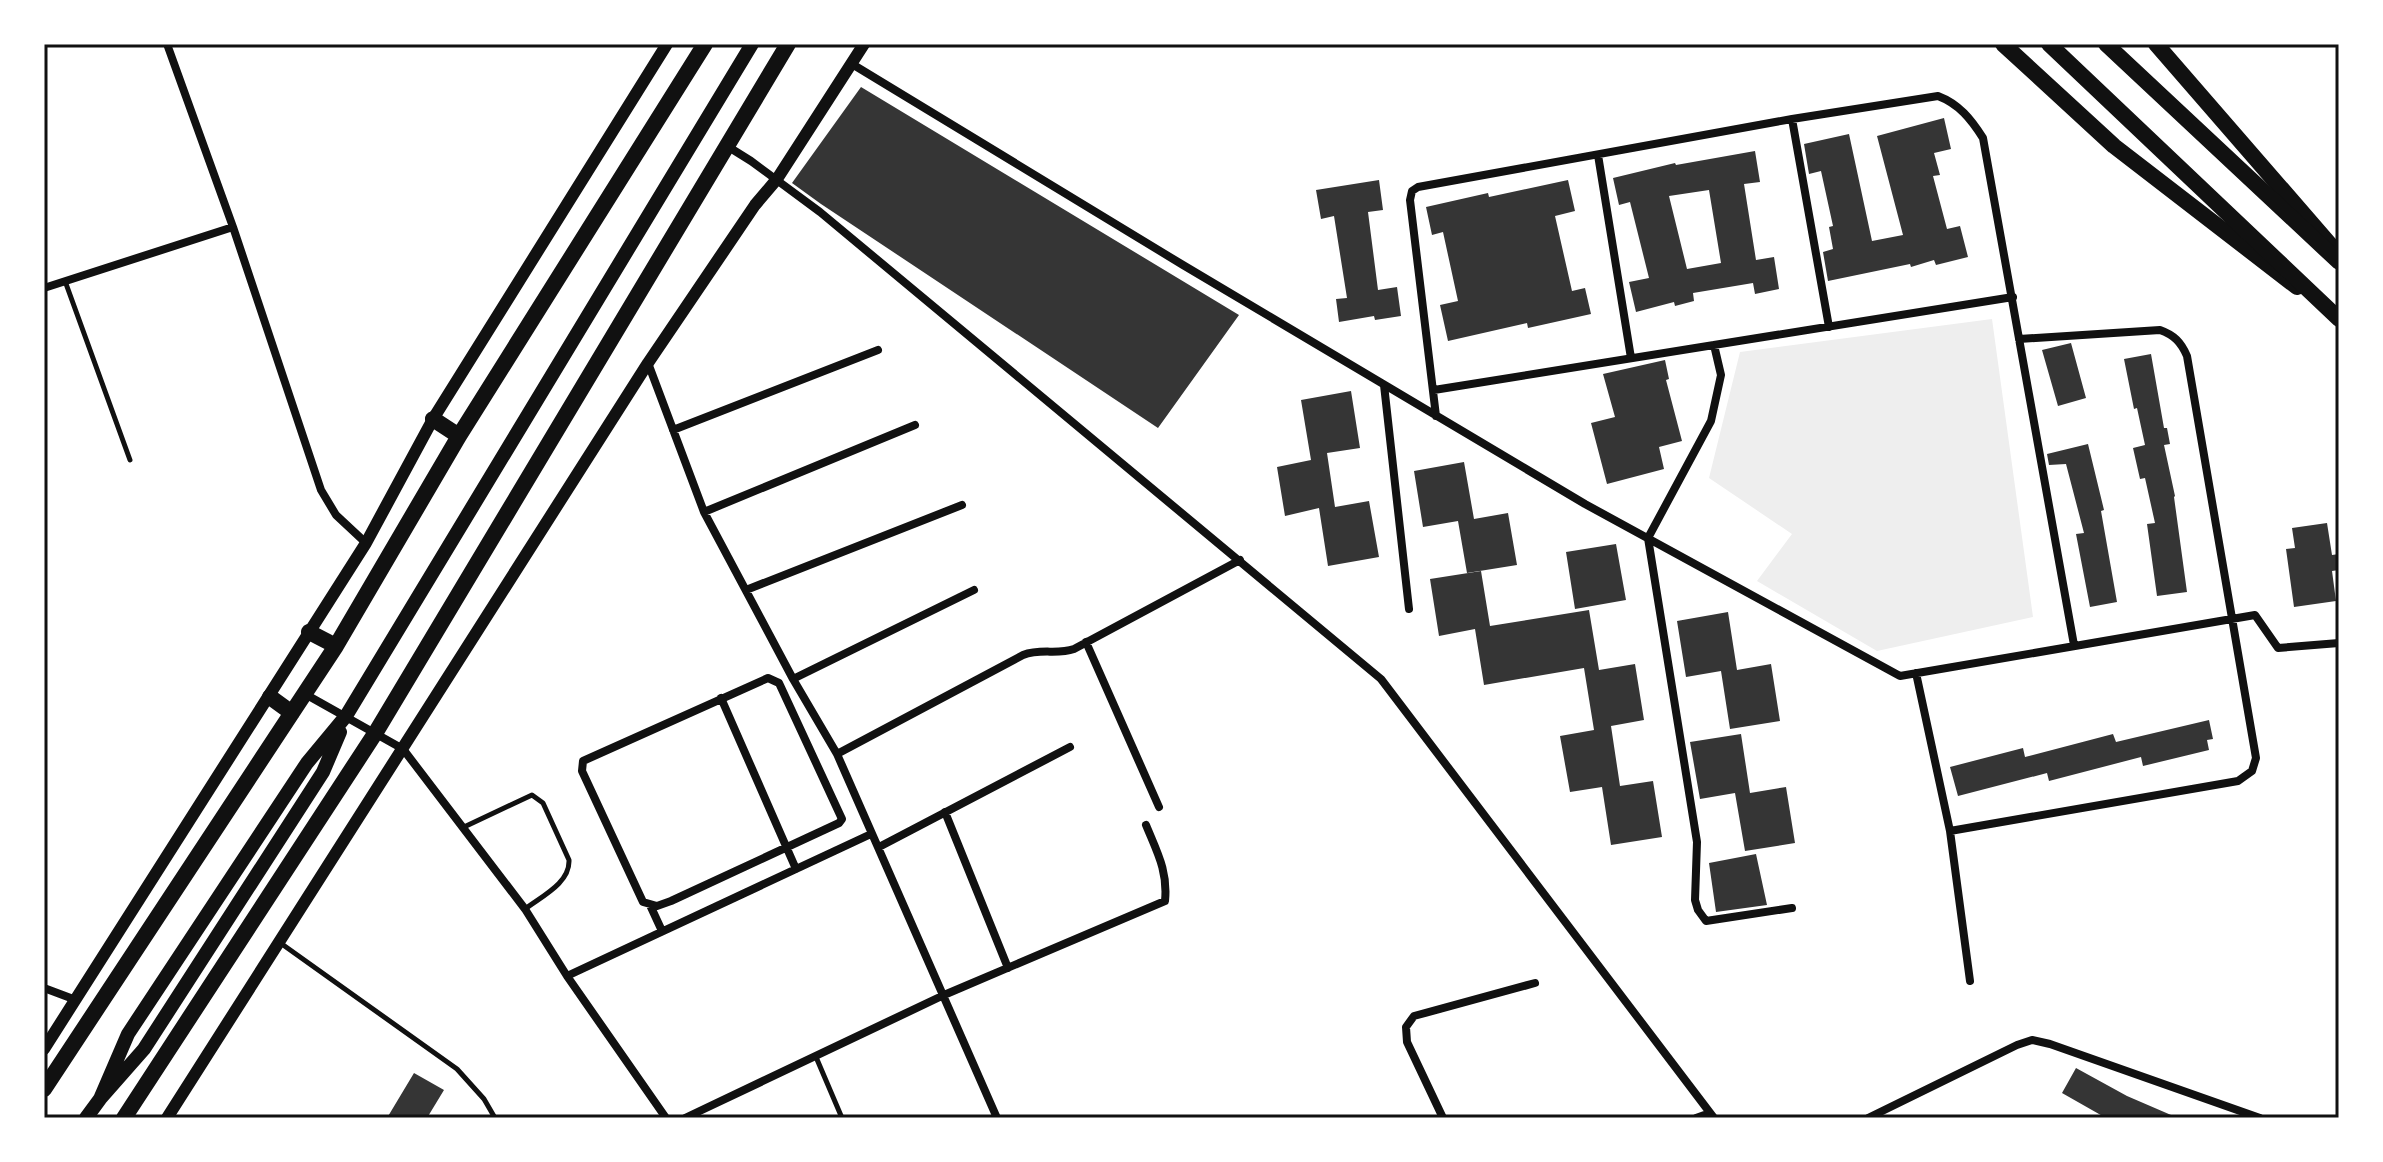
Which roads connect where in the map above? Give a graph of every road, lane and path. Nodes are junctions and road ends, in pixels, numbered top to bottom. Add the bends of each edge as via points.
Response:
1 (167, 44) edge
2 (667, 44) edge
3 (705, 44) edge
4 (752, 44) edge
5 (788, 44) edge
6 (864, 44) edge
7 (2049, 44) edge
8 (2106, 44) edge
9 (2156, 44) edge
10 (2005, 48) edge
11 (852, 64) junction
12 (1792, 119) junction
13 (726, 146) junction
14 (1598, 155) junction
15 (777, 179) junction
16 (233, 227) junction
17 (2339, 255) edge
18 (2339, 262) edge
19 (65, 281) junction
20 (44, 288) edge
21 (2013, 297) junction
22 (2339, 319) edge
23 (1829, 327) junction
24 (2019, 339) junction
25 (1714, 345) junction
26 (878, 350) dead end
27 (1631, 358) junction
28 (648, 363) junction
29 (1384, 385) junction
30 (1434, 390) junction
31 (1436, 416) junction
32 (433, 419) junction
33 (915, 425) dead end
34 (673, 430) junction
35 (459, 436) junction
36 (130, 460) dead end
37 (962, 505) dead end
38 (704, 512) junction
39 (1648, 538) junction
40 (366, 543) junction
41 (1240, 560) junction
42 (746, 590) junction
43 (974, 590) dead end
44 (1409, 609) dead end
45 (2232, 619) junction
46 (309, 632) junction
47 (1086, 642) junction
48 (2339, 643) edge
49 (2074, 645) junction
50 (336, 646) junction
51 (1916, 673) junction
52 (793, 679) junction
53 (305, 694) junction
54 (270, 697) junction
55 (721, 698) junction
56 (292, 713) junction
57 (346, 716) junction
58 (376, 732) junction
59 (1070, 747) dead end
60 (403, 749) junction
61 (837, 754) junction
62 (1159, 807) dead end
63 (945, 812) junction
64 (1146, 825) dead end
65 (464, 827) junction
66 (1950, 831) junction
67 (871, 834) junction
68 (879, 847) junction
69 (786, 848) junction
70 (796, 869) junction
71 (650, 905) junction
72 (1792, 908) dead end
73 (525, 909) junction
74 (662, 931) junction
75 (278, 942) junction
76 (1008, 968) junction
77 (567, 976) junction
78 (1970, 981) dead end
79 (1535, 983) dead end
80 (44, 988) edge
81 (944, 995) junction
82 (76, 1000) junction
83 (44, 1049) edge
84 (815, 1056) junction
85 (44, 1089) edge
86 (100, 1099) junction
87 (1712, 1116) edge
88 (1871, 1117) edge
89 (86, 1118) edge
90 (124, 1118) edge
91 (167, 1118) edge
92 (495, 1118) edge
93 (666, 1118) edge
94 (685, 1118) edge
95 (842, 1118) edge
96 (997, 1118) edge
97 (1443, 1118) edge
98 (1696, 1118) edge
99 (2260, 1118) edge

1 - 16 street
2 - 32 street
3 - 35 main road
4 - 57 main road
5 - 13 main road
6 - 11 street
7 - 22 main road
8 - 18 main road
9 - 17 main road
10 - 22 main road via 2114,146
11 - 15 street
11 - 29 street
12 - 14 street
12 - 21 street via 1938,96 1953,102 1983,138
12 - 23 street
13 - 15 street
13 - 58 main road
14 - 27 street
14 - 30 street via 1412,191
15 - 28 street
15 - 41 street
16 - 19 street
16 - 40 street via 321,490 336,515
19 - 20 street
19 - 36 lane
21 - 23 street
21 - 24 street
23 - 25 street
24 - 45 street via 2160,330 2183,345
24 - 49 street
25 - 27 street
25 - 39 street via 1721,375 1711,421
26 - 34 street
27 - 30 street
28 - 34 street
28 - 60 street
29 - 31 street
29 - 44 street
30 - 31 street
31 - 39 street
32 - 35 main road
32 - 40 street
33 - 38 street
34 - 38 street
35 - 50 main road
37 - 42 street
38 - 42 street
39 - 51 street via 1900,676
39 - 72 street via 1697,842 1698,910 1706,921
40 - 46 street
41 - 47 street
41 - 87 street via 1381,679
42 - 52 street
43 - 52 street
45 - 48 street via 2255,615 2278,648
45 - 49 street
45 - 66 street via 2256,758 2246,777
46 - 50 main road
46 - 54 street
47 - 61 street via 1062,653 1034,650
47 - 62 street
49 - 51 street
50 - 53 main road
51 - 66 street
52 - 61 street
53 - 56 main road
53 - 57 street
54 - 56 main road
54 - 82 street
55 - 69 street
55 - 69 street via 768,678 779,683 842,815 839,823
55 - 71 street via 587,758 581,766 638,894
56 - 85 main road
57 - 58 street
57 - 86 main road via 307,763 128,1034
57 - 86 main road via 323,772 144,1049
58 - 60 street
58 - 90 main road
59 - 63 street
60 - 65 street
60 - 75 street
61 - 67 street
63 - 68 street
63 - 76 street
64 - 76 street via 1164,869 1165,901
65 - 73 street
65 - 73 lane via 532,795 543,803 570,870
66 - 78 street
67 - 68 street
67 - 70 street
68 - 81 street
69 - 70 street
69 - 71 street via 671,901
70 - 74 street
71 - 74 street
73 - 77 street
74 - 77 street
75 - 91 street
75 - 92 lane via 457,1069
76 - 81 street
77 - 93 street
79 - 97 street via 1414,1016 1406,1027 1407,1042
80 - 82 street
81 - 84 street
81 - 96 street
82 - 83 street
84 - 94 street
84 - 95 lane
86 - 89 main road
87 - 98 street
88 - 99 street via 2032,1040

